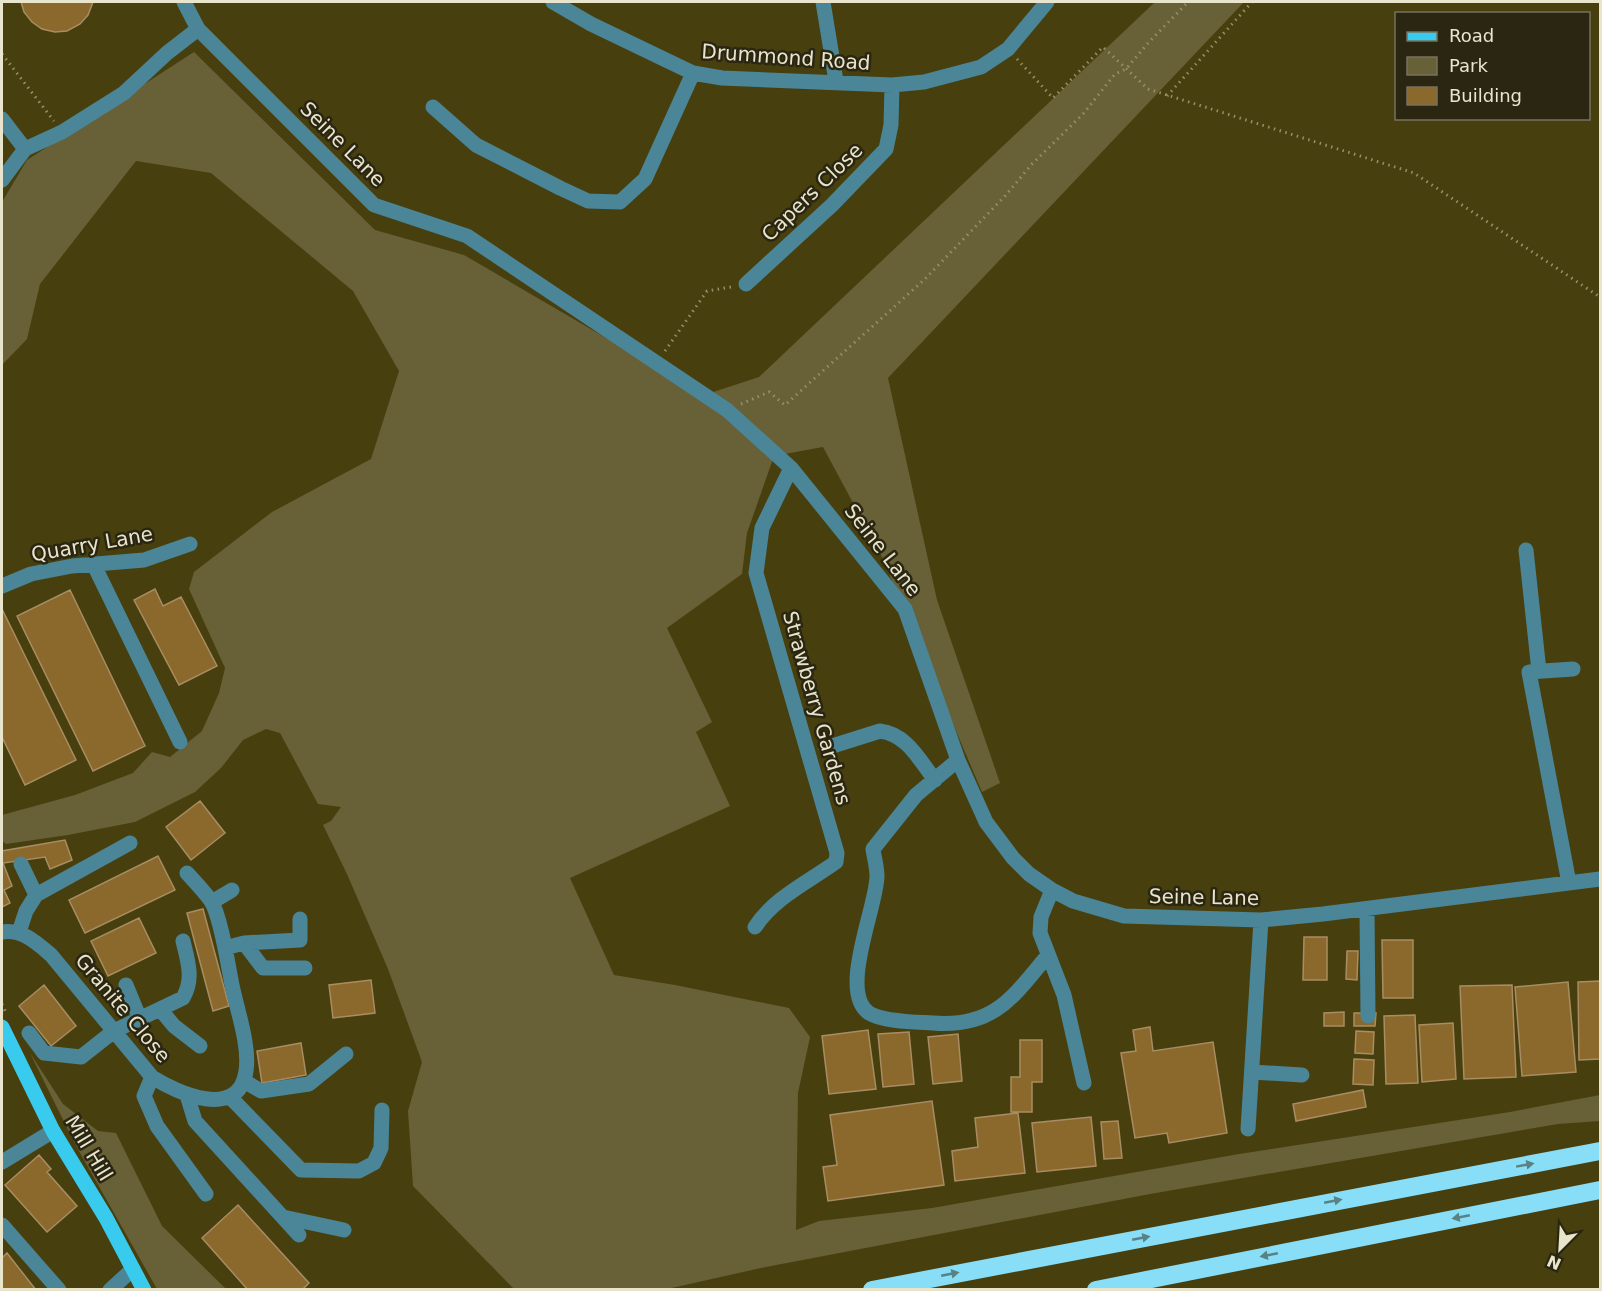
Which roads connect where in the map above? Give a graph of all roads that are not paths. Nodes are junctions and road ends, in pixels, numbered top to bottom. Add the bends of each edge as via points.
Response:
1 (184, 2) edge
2 (553, 2) edge
3 (823, 2) edge
4 (1047, 2) edge
5 (198, 29) junction
6 (693, 73) junction
7 (836, 81) junction
8 (892, 85) junction
9 (433, 107) dead end
10 (2, 119) edge
11 (25, 149) junction
12 (2, 180) edge
13 (746, 284) road end
14 (790, 468) junction
15 (190, 544) dead end
16 (1526, 550) dead end
17 (93, 563) junction
18 (2, 586) edge
19 (1573, 669) dead end
20 (1539, 672) junction
21 (180, 742) dead end
22 (826, 748) dead end
23 (958, 760) junction
24 (935, 780) junction
25 (130, 843) dead end
26 (21, 864) dead end
27 (187, 873) dead end
28 (1600, 879) edge
29 (1569, 883) junction
30 (232, 890) dead end
31 (1052, 890) junction
32 (36, 895) junction
33 (212, 902) junction
34 (1367, 909) junction
35 (300, 919) dead end
36 (1261, 920) junction
37 (755, 927) dead end
38 (2, 932) edge
39 (19, 932) junction
40 (183, 941) dead end
41 (244, 943) junction
42 (225, 948) junction
43 (1048, 955) junction
44 (305, 968) dead end
45 (126, 985) dead end
46 (160, 1009) junction
47 (1368, 1016) dead end
48 (140, 1019) junction
49 (114, 1031) junction
50 (3, 1033) edge
51 (29, 1033) dead end
52 (200, 1046) dead end
53 (346, 1054) dead end
54 (1252, 1072) junction
55 (1302, 1075) dead end
56 (152, 1077) junction
57 (244, 1081) junction
58 (1084, 1083) dead end
59 (187, 1095) junction
60 (230, 1097) junction
61 (382, 1110) dead end
62 (1248, 1129) dead end
63 (53, 1131) junction
64 (1600, 1151) edge
65 (2, 1162) edge
66 (1600, 1190) edge
67 (206, 1194) dead end
68 (283, 1217) junction
69 (2, 1225) edge
70 (344, 1230) dead end
71 (299, 1235) dead end
72 (133, 1269) junction
73 (59, 1290) edge
74 (110, 1290) edge
75 (144, 1290) edge
76 (872, 1290) edge
77 (1096, 1290) edge

1 - 5 street, Seine Lane
2 - 6 street, Drummond Road
3 - 7 street
4 - 8 street, Drummond Road via 1008,49 981,67 924,82
5 - 11 street via 124,93 62,132
5 - 14 street, Seine Lane via 374,205 467,236 731,413
6 - 7 street, Drummond Road via 722,78
6 - 9 street via 645,179 620,202 588,201 560,188 476,145
7 - 8 street, Drummond Road
8 - 13 street, Capers Close via 886,148 832,205
10 - 11 street
11 - 12 street
14 - 23 street, Seine Lane via 905,609
14 - 37 street, Strawberry Gardens via 762,528 756,573 837,853 836,862 777,903
15 - 17 street, Quarry Lane via 144,560
16 - 20 street
17 - 18 street, Quarry Lane via 31,574
17 - 21 street
19 - 20 street
20 - 29 street via 1529,672
22 - 24 street via 880,731 890,732 899,736
23 - 24 street
23 - 31 street, Seine Lane via 998,840 1029,874
24 - 43 street via 916,795 873,849 877,876 857,987 862,1004 870,1013 894,1020 937,1024 979,1019 1006,1003
25 - 32 street
26 - 32 street
27 - 33 street
28 - 29 street, Seine Lane
29 - 34 street, Seine Lane
30 - 33 street
31 - 36 street, Seine Lane via 1073,901 1124,916
31 - 43 street via 1040,925
32 - 39 street
33 - 42 street
34 - 36 street, Seine Lane
34 - 47 street
35 - 41 street via 300,940
36 - 54 street
38 - 39 street
39 - 49 street, Granite Close via 51,955
40 - 46 street via 190,974 188,989 183,998
41 - 42 street
41 - 44 street via 263,968
42 - 57 street via 244,1043
43 - 58 street via 1064,995
45 - 48 street
46 - 48 street
46 - 52 street
48 - 49 street
49 - 51 street via 81,1057 44,1053
49 - 56 street, Granite Close
50 - 63 main road, Mill Hill
53 - 57 street via 309,1084 261,1091
54 - 55 street
54 - 62 street
56 - 59 street, Granite Close
56 - 67 street via 144,1096 157,1126
57 - 60 street
59 - 60 street, Granite Close via 219,1100
59 - 68 street via 195,1121
60 - 61 street via 301,1170 359,1171 374,1164 381,1148
63 - 65 street
63 - 72 main road, Mill Hill
76 -> 64 highway
66 -> 77 highway
68 - 70 street
68 - 71 street
69 - 73 street
72 - 74 street
72 - 75 main road, Mill Hill

